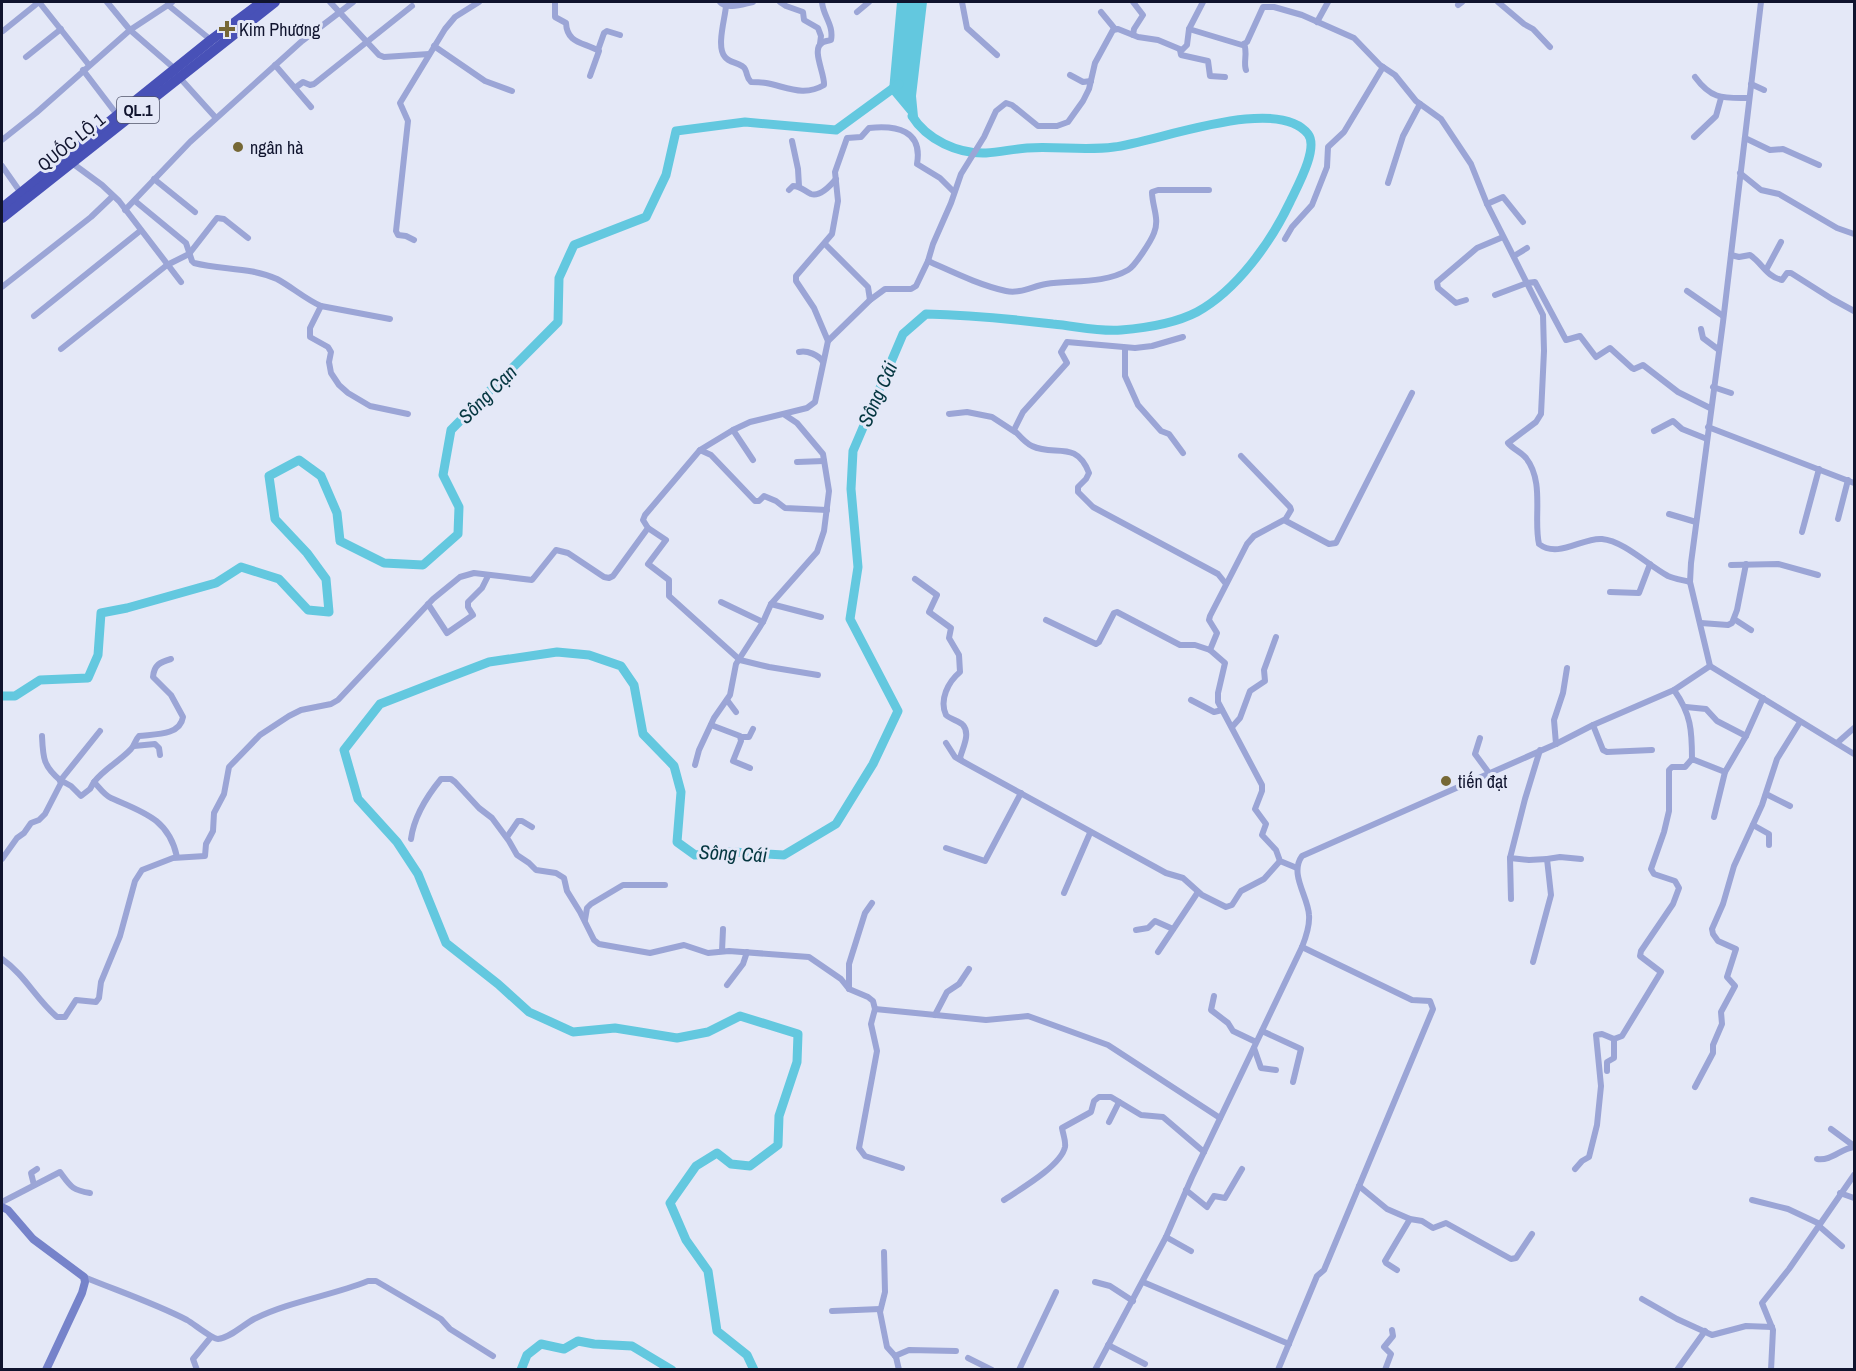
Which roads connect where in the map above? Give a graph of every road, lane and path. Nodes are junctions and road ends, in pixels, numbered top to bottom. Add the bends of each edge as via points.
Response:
1 (39, 2) edge
2 (107, 2) edge
3 (158, 2) edge
4 (262, 2) edge
5 (274, 2) edge
6 (330, 2) edge
7 (353, 2) edge
8 (479, 2) edge
9 (555, 2) edge
10 (753, 2) edge
11 (780, 2) edge
12 (822, 2) edge
13 (869, 2) edge
14 (962, 2) edge
15 (1133, 2) edge
16 (1203, 2) edge
17 (1328, 2) edge
18 (1498, 2) edge
19 (1761, 2) edge
20 (723, 4) edge
21 (1263, 4) edge
22 (168, 5) edge
23 (412, 6) dead end
24 (857, 12) dead end
25 (1101, 12) dead end
26 (339, 13) junction
27 (1317, 22) junction
28 (61, 29) junction
29 (1114, 29) junction
30 (1190, 29) junction
31 (130, 30) junction
32 (3, 31) dead end
33 (620, 35) dead end
34 (1132, 35) junction
35 (211, 40) junction
36 (366, 41) junction
37 (820, 44) junction
38 (1244, 44) junction
39 (434, 46) junction
40 (1550, 47) dead end
41 (598, 50) junction
42 (1180, 50) junction
43 (429, 54) junction
44 (998, 55) dead end
45 (26, 57) dead end
46 (89, 65) junction
47 (275, 65) junction
48 (1383, 67) junction
49 (83, 70) junction
50 (1246, 70) dead end
51 (177, 73) junction
52 (1070, 75) dead end
53 (590, 76) dead end
54 (1225, 77) dead end
55 (1695, 77) dead end
56 (1091, 81) junction
57 (1751, 84) junction
58 (295, 88) junction
59 (1764, 90) dead end
60 (512, 91) dead end
61 (153, 93) junction
62 (1721, 98) junction
63 (1749, 98) junction
64 (1420, 104) junction
65 (311, 107) dead end
66 (118, 116) junction
67 (216, 118) junction
68 (1694, 137) dead end
69 (1745, 138) junction
70 (2, 140) edge
71 (792, 141) dead end
72 (72, 163) junction
73 (1819, 165) dead end
74 (2, 166) edge
75 (1740, 173) junction
76 (154, 178) junction
77 (836, 179) junction
78 (1388, 183) dead end
79 (799, 186) junction
80 (789, 190) dead end
81 (1209, 190) dead end
82 (954, 192) junction
83 (21, 193) junction
84 (113, 196) junction
85 (135, 201) junction
86 (1487, 204) junction
87 (2, 208) edge
88 (125, 210) junction
89 (195, 212) dead end
90 (2, 218) edge
91 (1523, 222) dead end
92 (140, 231) junction
93 (1854, 234) edge
94 (1503, 237) junction
95 (248, 238) dead end
96 (1285, 238) dead end
97 (414, 240) dead end
98 (1781, 242) dead end
99 (825, 244) junction
100 (1527, 248) dead end
101 (189, 254) junction
102 (1731, 255) junction
103 (1515, 256) junction
104 (928, 261) junction
105 (167, 265) junction
106 (1766, 270) junction
107 (181, 282) dead end
108 (1529, 282) junction
109 (2, 287) edge
110 (1687, 291) dead end
111 (1495, 295) dead end
112 (870, 300) junction
113 (1466, 300) dead end
114 (321, 306) junction
115 (1854, 311) edge
116 (34, 316) dead end
117 (1723, 316) junction
118 (390, 319) dead end
119 (1701, 329) dead end
120 (1183, 337) dead end
121 (828, 341) junction
122 (1125, 348) junction
123 (62, 349) dead end
124 (1719, 350) junction
125 (800, 352) dead end
126 (824, 362) junction
127 (1713, 387) junction
128 (1412, 393) dead end
129 (1731, 393) dead end
130 (1710, 408) junction
131 (408, 414) dead end
132 (949, 414) dead end
133 (785, 415) junction
134 (1708, 427) junction
135 (733, 430) junction
136 (1654, 431) dead end
137 (1015, 432) junction
138 (1707, 439) junction
139 (700, 450) junction
140 (1183, 453) dead end
141 (1241, 456) dead end
142 (753, 460) dead end
143 (824, 461) junction
144 (797, 462) dead end
145 (1819, 469) junction
146 (1851, 481) edge
147 (827, 510) junction
148 (1669, 514) dead end
149 (1838, 519) dead end
150 (1286, 520) junction
151 (1696, 522) junction
152 (648, 528) junction
153 (1802, 532) dead end
154 (1650, 564) junction
155 (1731, 564) dead end
156 (1746, 564) junction
157 (1818, 575) dead end
158 (488, 576) junction
159 (915, 579) dead end
160 (1690, 582) junction
161 (1226, 584) junction
162 (1610, 592) dead end
163 (721, 602) dead end
164 (428, 604) junction
165 (771, 604) junction
166 (821, 617) dead end
167 (1734, 619) junction
168 (1046, 620) dead end
169 (764, 622) junction
170 (1701, 623) junction
171 (1751, 630) dead end
172 (1276, 637) dead end
173 (1210, 650) junction
174 (171, 659) dead end
175 (740, 660) junction
176 (1710, 666) junction
177 (1568, 668) dead end
178 (818, 675) dead end
179 (1674, 690) junction
180 (1763, 698) junction
181 (727, 700) junction
182 (1191, 700) dead end
183 (1686, 707) junction
184 (1222, 710) junction
185 (736, 712) dead end
186 (1800, 722) junction
187 (711, 725) junction
188 (1593, 725) junction
189 (1232, 727) junction
190 (1854, 728) edge
191 (753, 729) dead end
192 (100, 731) dead end
193 (42, 736) dead end
194 (1746, 736) junction
195 (741, 737) junction
196 (1480, 738) dead end
197 (946, 743) dead end
198 (1837, 743) junction
199 (1556, 744) junction
200 (134, 746) junction
201 (1540, 750) junction
202 (1652, 750) dead end
203 (1854, 754) edge
204 (160, 755) dead end
205 (1692, 759) junction
206 (960, 760) junction
207 (695, 765) dead end
208 (750, 768) dead end
209 (1725, 772) junction
210 (1489, 773) junction
211 (60, 781) junction
212 (94, 782) junction
213 (1021, 794) junction
214 (1766, 794) junction
215 (1790, 806) dead end
216 (1714, 818) dead end
217 (1753, 825) junction
218 (532, 827) dead end
219 (1090, 833) junction
220 (507, 837) junction
221 (411, 838) dead end
222 (1769, 845) dead end
223 (946, 848) dead end
224 (177, 857) junction
225 (1510, 858) junction
226 (2, 859) edge
227 (1547, 859) junction
228 (1581, 859) dead end
229 (1280, 861) junction
230 (1297, 868) junction
231 (665, 885) dead end
232 (1198, 892) junction
233 (1064, 893) dead end
234 (1511, 899) dead end
235 (872, 903) dead end
236 (585, 920) junction
237 (723, 929) dead end
238 (1173, 929) junction
239 (1136, 930) dead end
240 (1302, 947) junction
241 (722, 951) junction
242 (747, 952) junction
243 (1158, 952) dead end
244 (2, 959) edge
245 (1533, 962) dead end
246 (969, 969) dead end
247 (727, 985) dead end
248 (849, 989) junction
249 (1214, 996) dead end
250 (875, 1009) junction
251 (935, 1016) junction
252 (1262, 1031) junction
253 (1614, 1039) junction
254 (1255, 1045) junction
255 (1275, 1070) dead end
256 (1607, 1071) dead end
257 (1293, 1082) dead end
258 (1695, 1087) dead end
259 (1119, 1102) junction
260 (1220, 1118) junction
261 (1109, 1122) dead end
262 (1832, 1129) dead end
263 (1854, 1147) edge
264 (1204, 1152) junction
265 (1817, 1159) dead end
266 (37, 1168) dead end
267 (902, 1168) dead end
268 (1242, 1169) dead end
269 (1575, 1170) dead end
270 (1854, 1175) edge
271 (34, 1185) junction
272 (1359, 1186) junction
273 (1186, 1190) junction
274 (90, 1193) dead end
275 (1840, 1193) junction
276 (1854, 1198) edge
277 (1004, 1200) dead end
278 (1752, 1200) dead end
279 (2, 1202) edge
280 (2, 1207) edge
281 (1410, 1219) junction
282 (1820, 1225) junction
283 (1532, 1234) dead end
284 (1166, 1238) junction
285 (1842, 1246) dead end
286 (1191, 1251) dead end
287 (884, 1252) dead end
288 (1396, 1270) dead end
289 (84, 1277) junction
290 (1095, 1282) dead end
291 (1143, 1282) junction
292 (1056, 1292) dead end
293 (1642, 1299) dead end
294 (1133, 1301) junction
295 (880, 1309) junction
296 (832, 1311) dead end
297 (1772, 1327) junction
298 (1392, 1330) dead end
299 (1705, 1331) junction
300 (211, 1337) junction
301 (1288, 1344) junction
302 (1108, 1345) junction
303 (956, 1351) dead end
304 (493, 1356) dead end
305 (895, 1356) junction
306 (968, 1358) dead end
307 (1144, 1364) dead end
308 (46, 1370) edge
309 (197, 1370) edge
310 (899, 1370) edge
311 (992, 1370) edge
312 (1019, 1370) edge
313 (1095, 1370) edge
314 (1278, 1370) edge
315 (1385, 1370) edge
316 (1677, 1370) edge
317 (1771, 1370) edge

1 - 28 street
1 - 32 street
2 - 31 street
3 - 22 street
4 - 35 highway, QUỐC LỘ 1 / QL.1
5 - 51 highway, QUỐC LỘ 1 / QL.1
6 - 26 street
7 - 26 street
8 - 39 street via 455,17
9 - 41 street via 555,17 566,23 569,37
10 - 20 street
11 - 37 street via 803,12 804,20 818,28
12 - 37 street via 832,37
13 - 24 street
14 - 44 street via 967,28
15 - 34 street via 1143,15
16 - 30 street
17 - 27 street
18 - 40 street
19 - 57 street
20 - 37 street via 723,54 743,67 751,82 802,92 821,87 825,78 818,59
21 - 27 street
21 - 38 street
22 - 31 street
22 - 35 street
23 - 36 street
25 - 29 street
26 - 36 street
26 - 47 street
27 - 48 street via 1358,41
28 - 45 street
28 - 46 street
29 - 34 street
29 - 56 street via 1096,59
30 - 38 street
30 - 42 street via 1186,45
31 - 46 street
31 - 51 street
33 - 41 street via 604,33
34 - 42 street
35 - 51 highway, QUỐC LỘ 1 / QL.1
36 - 43 street via 384,57
36 - 58 street via 314,84 304,82
38 - 50 street
39 - 43 street
39 - 60 street via 485,81
41 - 53 street via 600,54
42 - 54 street via 1183,56 1208,60 1210,76
43 - 97 street via 400,103 408,121 396,231
46 - 49 street
47 - 58 street
47 - 67 street
48 - 64 street
48 - 96 street via 1344,132 1328,147 1327,167 1312,204
49 - 66 street
49 - 70 street
51 - 61 highway, QUỐC LỘ 1 / QL.1
51 - 67 street
52 - 56 street via 1083,82
55 - 62 street via 1705,90
56 - 82 street via 1083,101 1066,124 1038,126 1006,103 996,111
57 - 59 street
57 - 63 street
58 - 65 street
61 - 66 highway, QUỐC LỘ 1 / QL.1
61 - 72 highway, QUỐC LỘ 1 / QL.1
62 - 63 street
62 - 68 street via 1716,116
63 - 69 street
64 - 78 street via 1403,136
64 - 86 street via 1441,119 1472,164
66 - 83 highway, QUỐC LỘ 1 / QL.1
67 - 76 street
69 - 73 street
69 - 75 street
71 - 79 street
72 - 84 street
72 - 90 highway, QUỐC LỘ 1 / QL.1
74 - 83 street
75 - 93 street via 1761,190 1779,194
75 - 102 street
76 - 85 street
76 - 89 street
77 - 79 street via 817,194
77 - 82 street via 836,165 847,138 861,137 869,128 901,129 914,139 917,164
77 - 99 street via 838,201 833,230
79 - 80 street
81 - 104 street via 1152,192 1157,219 1154,232 1129,270 1113,275 1008,291
82 - 104 street
83 - 87 highway, QUỐC LỘ 1 / QL.1
84 - 88 street
84 - 109 street
85 - 88 street
85 - 101 street via 186,243
86 - 91 street via 1503,197
86 - 94 street
88 - 92 street
92 - 105 street
92 - 116 street
94 - 103 street
94 - 113 street via 1477,248 1437,282 1438,288 1454,302
95 - 101 street via 220,218
98 - 106 street
99 - 112 street via 868,287
99 - 121 street via 798,271 796,279
100 - 103 street
101 - 105 street
101 - 114 street via 197,264 246,269 276,279
102 - 106 street via 1750,255
102 - 117 street
103 - 108 street
104 - 112 street via 914,288 885,289
105 - 107 street
105 - 123 street
106 - 115 street via 1780,280 1791,273
108 - 111 street
108 - 130 street via 1536,284 1566,340 1580,336 1596,357 1610,348 1632,368 1643,365 1678,392
108 - 154 street via 1544,320 1540,414 1536,422 1508,443 1531,466 1538,498 1539,544 1556,549 1603,539
110 - 117 street
112 - 121 street
114 - 118 street
114 - 131 street via 310,328 310,337 328,347 329,366 339,385 360,402
117 - 124 street
119 - 124 street via 1701,337
120 - 122 street via 1152,346
121 - 126 street
122 - 137 street via 1066,342 1061,352 1067,363 1022,413
122 - 140 street via 1125,376 1135,400
124 - 127 street
125 - 126 street via 820,357
126 - 133 street via 815,402
127 - 129 street
127 - 130 street
128 - 150 street via 1336,543 1329,544
130 - 134 street
132 - 137 street via 967,412 992,417
133 - 135 street
133 - 143 street via 820,450
134 - 138 street
134 - 145 street
135 - 139 street
135 - 142 street
136 - 138 street via 1673,421
137 - 161 street via 1033,447 1063,450 1079,457 1089,471 1077,490 1085,500 1218,574
138 - 151 street
139 - 147 street via 711,455 755,501 764,496 784,508
139 - 152 street via 645,515
141 - 150 street via 1290,507
143 - 144 street
143 - 147 street via 829,491
145 - 146 street
145 - 153 street
146 - 149 street
147 - 165 street via 817,552
148 - 151 street
150 - 161 street via 1251,538
151 - 160 street
152 - 158 street via 609,578 556,550 532,580
152 - 175 street via 666,540 648,564 669,580 669,596
154 - 160 street via 1668,576
154 - 162 street via 1639,593
155 - 156 street
156 - 157 street via 1778,564
156 - 167 street
158 - 164 street via 468,573
158 - 164 street via 468,602 473,615 447,633
159 - 206 street via 937,595 929,612 951,628 949,638 959,655 960,672 953,678 943,704 946,716 964,728 965,745
160 - 170 street
161 - 173 street via 1209,620 1217,633
163 - 169 street
164 - 224 street via 338,700 289,716 249,745 227,771 205,856
165 - 166 street
165 - 169 street
167 - 170 street via 1728,625
167 - 171 street
168 - 173 street via 1096,644 1117,612 1183,646
169 - 175 street
170 - 176 street
172 - 189 street via 1264,670 1265,681 1250,691 1240,718
173 - 184 street via 1225,663 1218,693
174 - 200 street via 156,666 153,677 171,694 183,722 168,732 139,736
175 - 178 street
175 - 181 street
176 - 179 street
176 - 180 street
177 - 199 street via 1554,720
179 - 183 street
179 - 188 street
180 - 186 street
180 - 194 street
181 - 185 street
181 - 187 street
182 - 184 street via 1214,712
183 - 194 street via 1706,709 1718,721
183 - 205 street
184 - 189 street
186 - 198 street
186 - 214 street via 1777,759
187 - 195 street
187 - 207 street
188 - 199 street
188 - 202 street via 1607,752
189 - 229 street via 1262,785 1254,809 1266,824 1262,835
190 - 198 street
191 - 195 street via 750,736
192 - 211 street
193 - 211 street via 46,766
194 - 209 street
195 - 208 street via 733,761
196 - 210 street via 1475,754
197 - 206 street
198 - 203 street
199 - 201 street
200 - 204 street via 155,744
200 - 212 street
201 - 210 street
201 - 225 street
205 - 209 street
205 - 253 street via 1684,767 1669,770 1667,822 1651,866 1654,874 1677,884 1678,892 1637,953 1660,970 1660,975 1623,1034
206 - 213 street
209 - 216 street
210 - 230 street via 1302,856
211 - 212 street via 81,796
211 - 226 street via 45,814 16,838
212 - 224 street via 109,797 149,815 170,833
213 - 219 street
213 - 223 street via 985,861
214 - 215 street
214 - 217 street
217 - 222 street via 1769,834
217 - 258 street via 1712,929 1718,941 1736,950 1727,975 1736,986 1721,1012 1722,1024 1713,1053
218 - 220 street via 518,821
219 - 232 street via 1183,878
219 - 233 street
220 - 221 street via 459,785 442,778 416,817
220 - 236 street via 514,853 536,870 564,878 567,891
224 - 244 street via 145,868 135,881 96,1002 76,1000 65,1017 60,1018
225 - 227 street
225 - 234 street
227 - 228 street
227 - 245 street via 1551,895
229 - 230 street
229 - 232 street via 1264,879 1241,891 1230,906
230 - 240 street via 1310,922
231 - 236 street via 623,885 591,904
232 - 238 street
235 - 248 street via 849,963
236 - 241 street via 594,940 604,946 650,952 684,945 708,953
237 - 241 street
238 - 239 street via 1155,921
238 - 243 street
240 - 252 street
240 - 272 street via 1412,1000 1430,1001 1433,1006
241 - 242 street
242 - 247 street
242 - 248 street via 811,958
246 - 251 street via 946,994
248 - 250 street via 871,999
249 - 254 street via 1211,1010
250 - 251 street
250 - 267 street via 871,1021 877,1051 859,1148 865,1156
251 - 260 street via 991,1020 1024,1015 1077,1032 1108,1045
252 - 254 street
252 - 257 street via 1301,1049
253 - 256 street via 1614,1058 1607,1062
253 - 269 street via 1600,1034 1595,1037 1601,1079 1597,1125 1589,1156
254 - 255 street via 1261,1068
254 - 260 street
259 - 261 street
259 - 264 street via 1141,1115 1163,1117
259 - 277 street via 1111,1096 1096,1098 1091,1112 1062,1128 1065,1144 1060,1158
260 - 264 street
262 - 263 street
263 - 265 street via 1831,1159
264 - 273 street
266 - 271 street via 32,1173
268 - 273 street via 1225,1198 1214,1196 1207,1207
270 - 275 street
271 - 274 street via 60,1172 72,1188
271 - 279 street
272 - 281 street via 1387,1209
272 - 301 street
273 - 284 street
275 - 276 street
275 - 282 street
278 - 282 street via 1788,1209
280 - 289 street via 43,1247
281 - 283 street via 1433,1228 1446,1223 1512,1259
281 - 288 street via 1385,1261
282 - 285 street
282 - 297 street via 1762,1303
284 - 286 street
284 - 291 street
287 - 295 street via 885,1292
289 - 300 street via 179,1316
289 - 308 street via 82,1293
290 - 294 street via 1110,1286
291 - 294 street
291 - 301 street
292 - 312 street
293 - 299 street
294 - 302 street
295 - 296 street
295 - 305 street via 887,1347
297 - 299 street via 1746,1326 1714,1335
297 - 317 street
298 - 315 street via 1393,1336 1384,1347 1391,1354
299 - 316 street
300 - 304 street via 220,1339 263,1316 373,1281 441,1319
300 - 309 street via 193,1359
301 - 314 street
302 - 307 street
302 - 313 street
303 - 305 street via 909,1350
305 - 310 street
306 - 311 street

